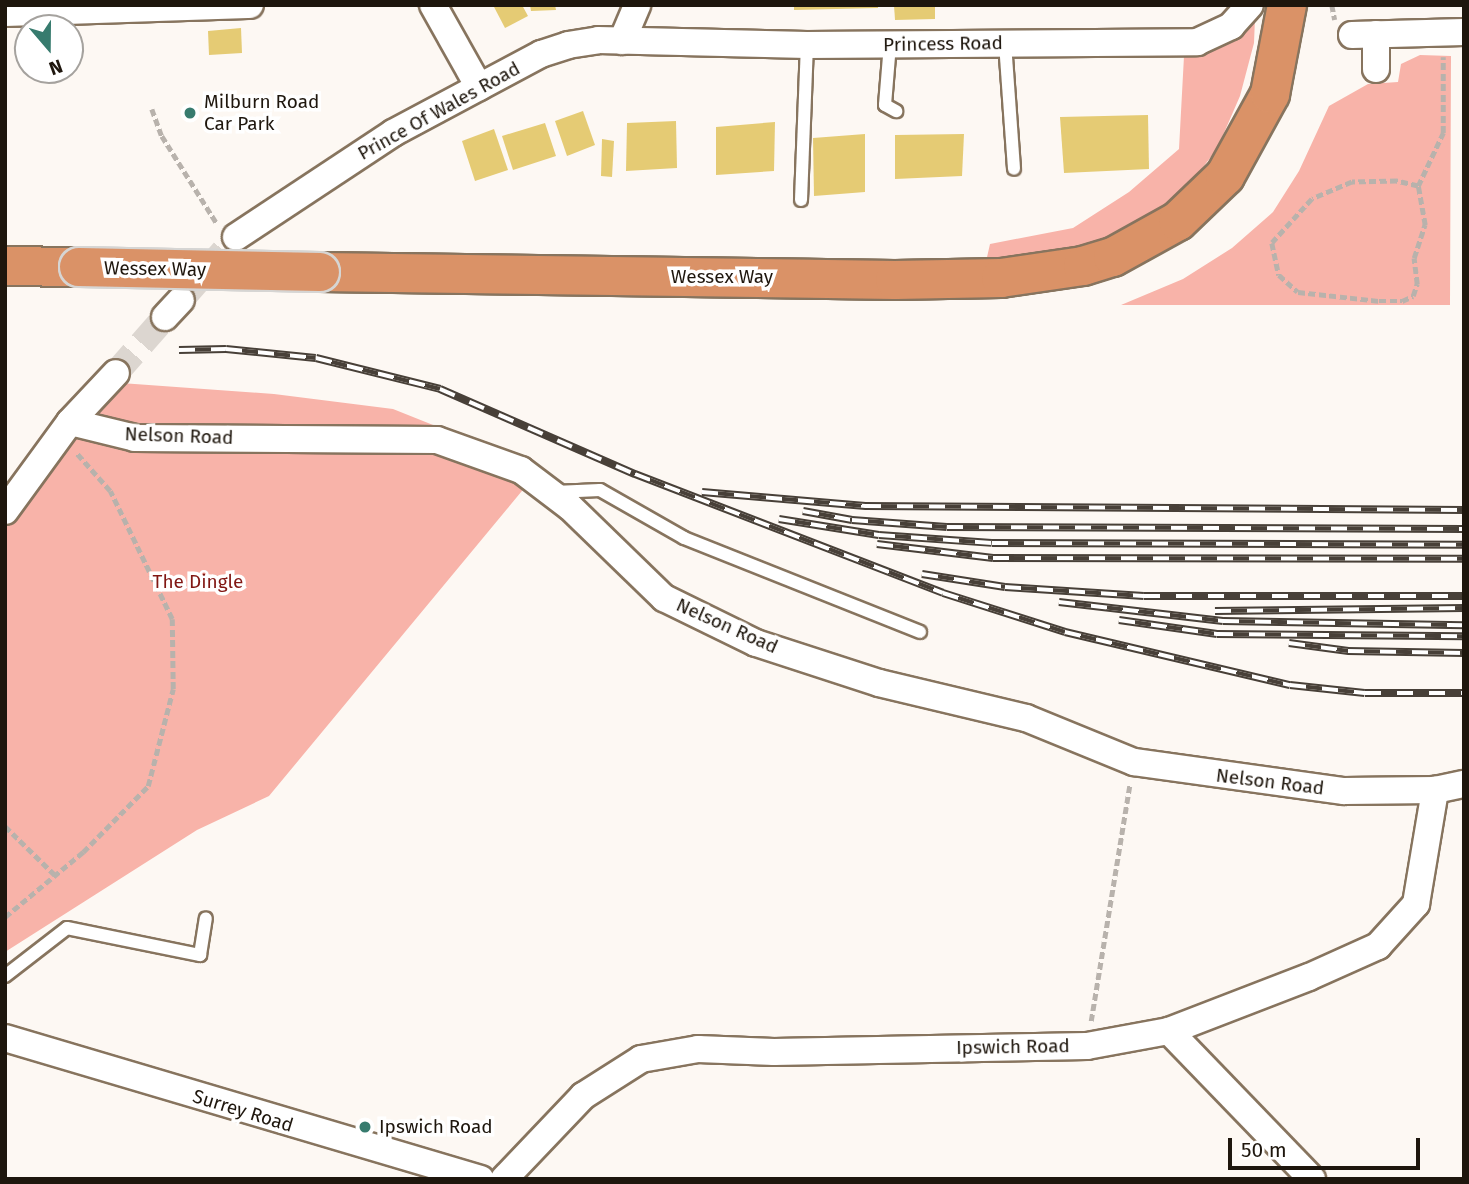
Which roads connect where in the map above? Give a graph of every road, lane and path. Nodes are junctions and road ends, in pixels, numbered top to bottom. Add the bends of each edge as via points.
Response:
1 (250, 5) edge
2 (433, 5) edge
3 (637, 5) edge
4 (1250, 5) edge
5 (138, 8) edge
6 (1284, 12) edge
7 (5, 13) edge
8 (1454, 32) edge
9 (622, 41) junction
10 (1005, 43) junction
11 (807, 44) junction
12 (890, 44) junction
13 (1376, 69) dead end
14 (479, 87) junction
15 (152, 109) dead end
16 (896, 111) dead end
17 (1014, 169) dead end
18 (1418, 186) junction
19 (800, 200) dead end
20 (236, 237) joint
21 (5, 266) edge
22 (116, 373) tunnel mouth
23 (65, 429) junction
24 (551, 493) junction
25 (5, 511) edge
26 (920, 632) dead end
27 (1134, 761) junction
28 (1464, 784) edge
29 (1435, 790) junction
30 (5, 826) edge
31 (55, 875) junction
32 (5, 916) edge
33 (206, 918) dead end
34 (5, 976) edge
35 (1169, 1031) junction
36 (5, 1038) edge
37 (1087, 1046) junction
38 (481, 1179) edge
39 (504, 1179) edge
40 (1312, 1179) edge

1 - 5 street
2 - 14 street
3 - 9 street
4 - 10 street, Princess Road via 1231,26 1197,42
5 - 7 street
6 - 21 highway, Wessex Way, bridge via 1269,94 1225,176 1178,221 1113,257 1083,266 1001,278 895,281
8 - 13 street via 1364,34
8 - 18 path via 1443,133
9 - 11 street, Princess Road
9 - 14 street, Prince Of Wales Road via 598,40 541,54
10 - 12 street, Princess Road
10 - 17 lane
11 - 12 street, Princess Road
11 - 19 lane
12 - 16 lane via 885,105
14 - 20 street, Prince Of Wales Road via 393,133
15 - 20 path via 162,136 213,220
18 - 18 path via 1397,181 1352,182 1312,199 1272,243 1279,275 1298,292 1379,301 1413,296 1417,284 1414,258 1424,225
22 - 23 street
23 - 24 street, Nelson Road via 135,438 437,440 521,470
23 - 25 street
23 - 31 path via 110,491 172,619 173,689 148,786
24 - 26 lane via 600,489 684,538
24 - 27 street, Nelson Road via 664,598 756,643 878,682 1026,718
27 - 29 street, Nelson Road via 1344,791
27 - 37 path
28 - 29 street, Nelson Road
29 - 35 street, Ipswich Road via 1416,904 1378,946
30 - 31 path
31 - 32 path
33 - 34 lane via 200,955 67,928
35 - 37 street, Ipswich Road
35 - 40 street
36 - 38 street, Surrey Road
37 - 39 street, Ipswich Road via 774,1052 698,1049 641,1059 583,1096

